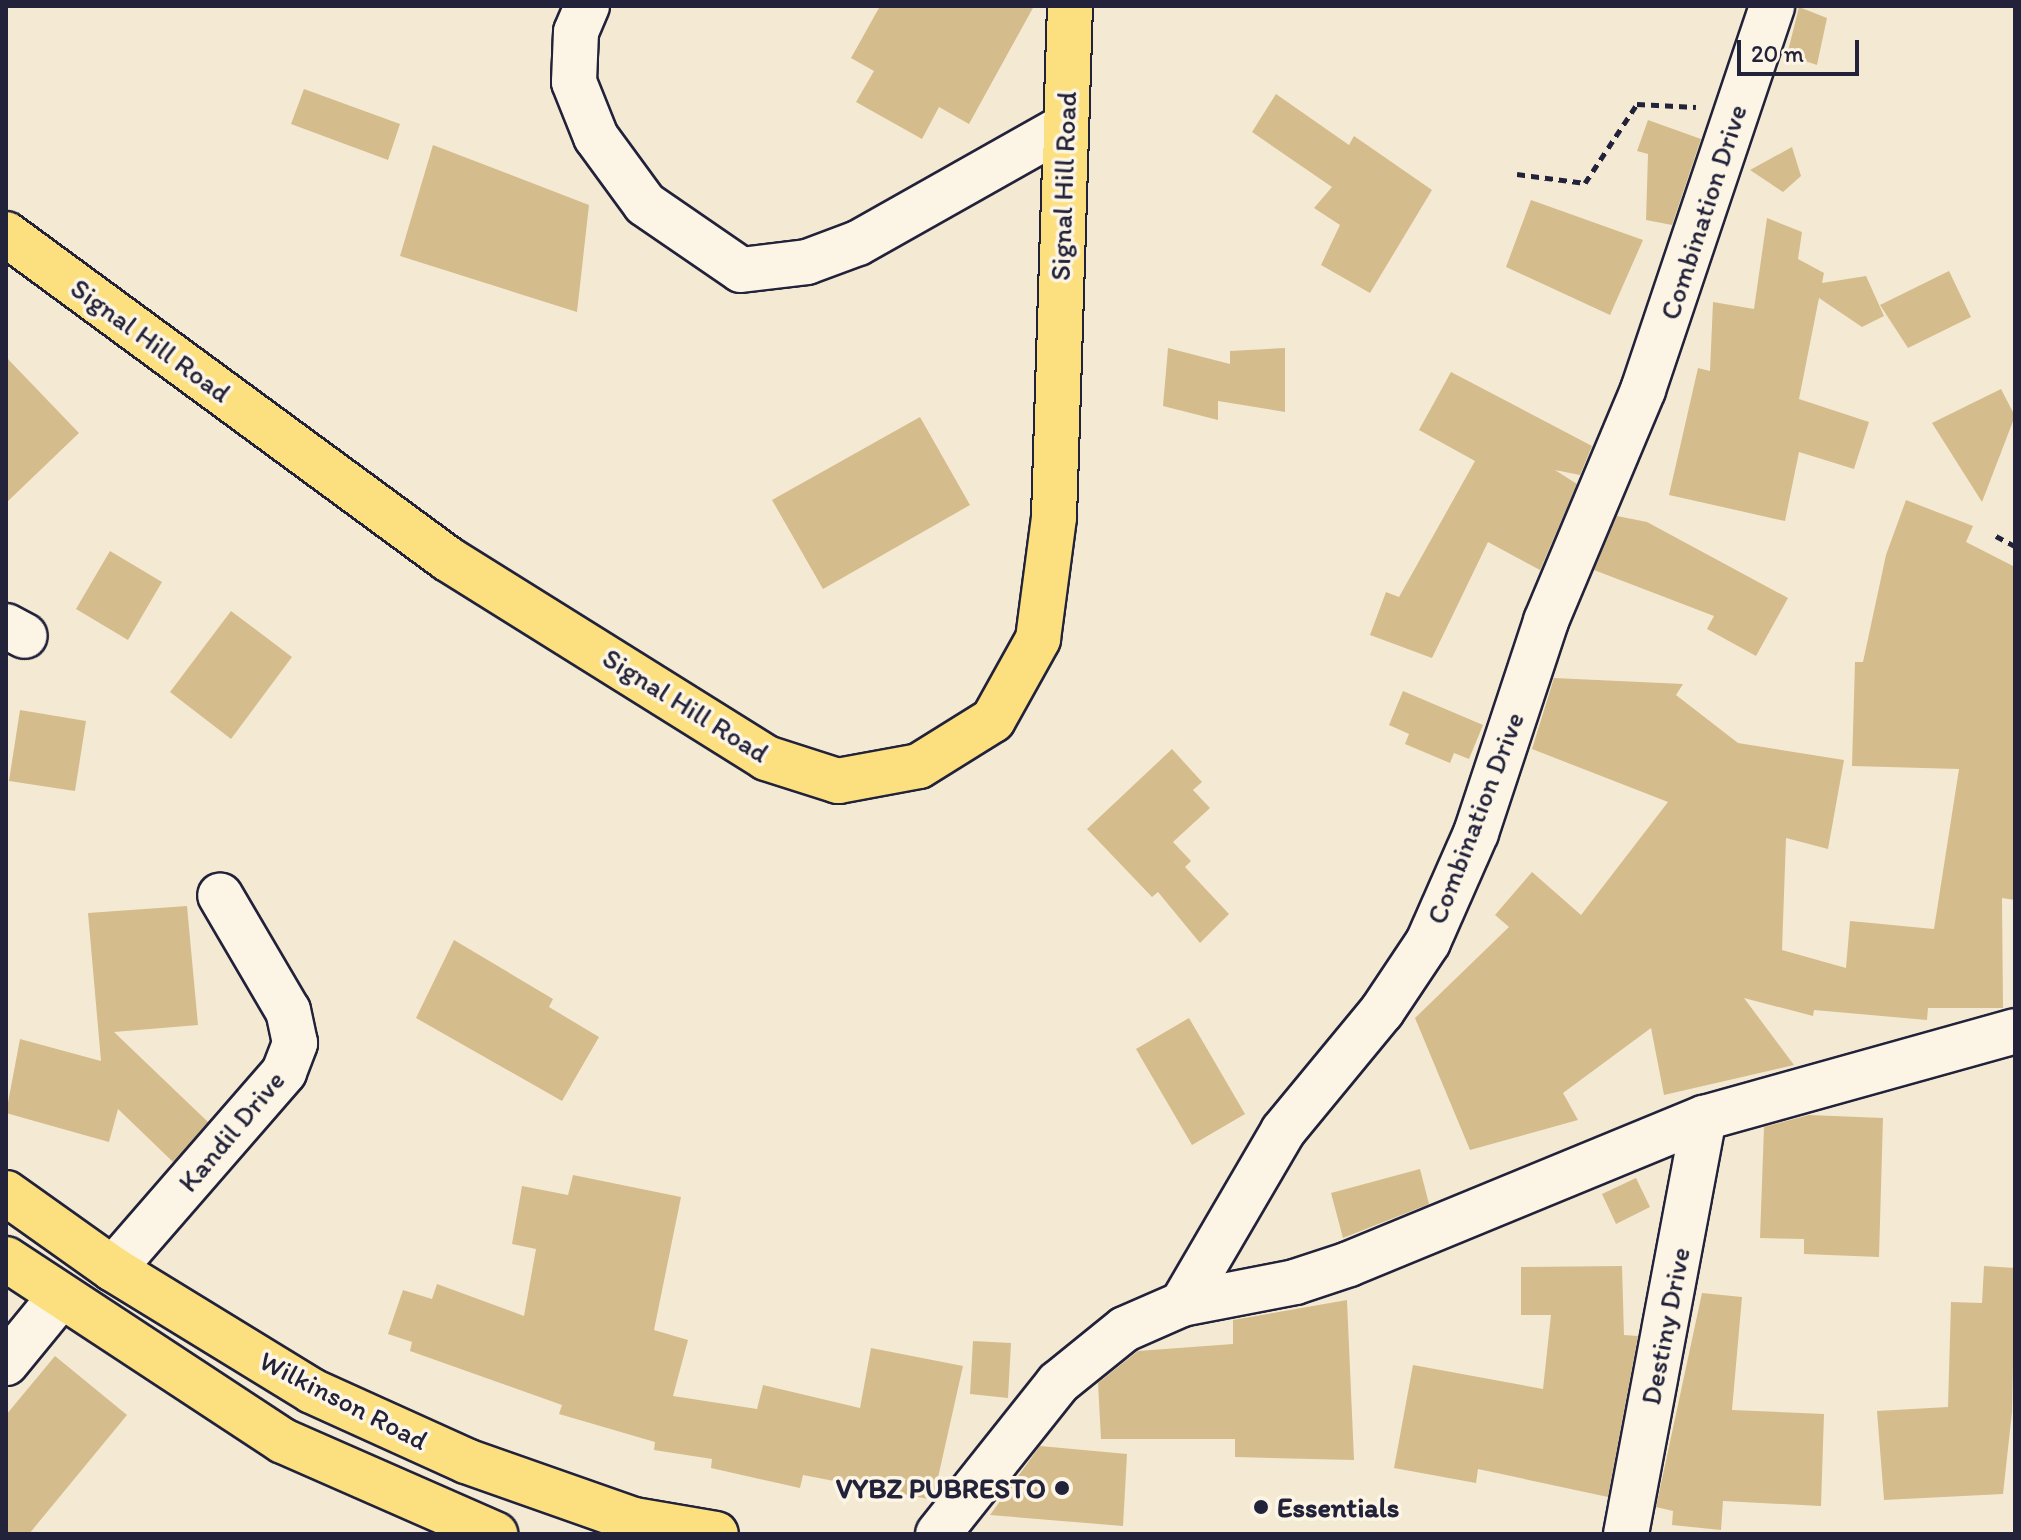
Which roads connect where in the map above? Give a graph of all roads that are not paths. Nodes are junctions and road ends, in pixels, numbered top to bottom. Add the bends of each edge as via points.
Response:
1 (587, 6) edge
2 (1070, 6) edge
3 (1772, 6) edge
4 (1064, 127) junction
5 (6, 234) edge
6 (220, 895) dead end
7 (2015, 1031) edge
8 (1704, 1118) junction
9 (6, 1193) edge
10 (6, 1259) edge
11 (113, 1269) junction
12 (60, 1297) junction
13 (1182, 1304) junction
14 (6, 1363) edge
15 (495, 1534) edge
16 (716, 1534) edge
17 (938, 1534) edge
18 (1626, 1534) edge

1 - 4 street via 576,32 574,82 596,137 645,204 741,270 807,262 858,243
2 - 4 main road, Signal Hill Road
3 - 13 street, Combination Drive via 1643,390 1546,621 1476,833 1428,942 1382,1011 1283,1131
4 - 5 main road, Signal Hill Road via 1054,517 1038,639 993,720 919,766 838,781 766,758 448,559
6 - 11 street, Kandil Drive via 288,1011 295,1043 284,1072
7 - 8 street
8 - 13 street via 1349,1264 1295,1282
8 - 18 street, Destiny Drive
9 - 11 main road, Wilkinson Road
10 - 12 main road, Wilkinson Road
11 - 16 main road, Wilkinson Road via 312,1391 466,1461 634,1520
12 - 14 street
12 - 15 main road, Wilkinson Road via 283,1441
13 - 17 street via 1089,1352

